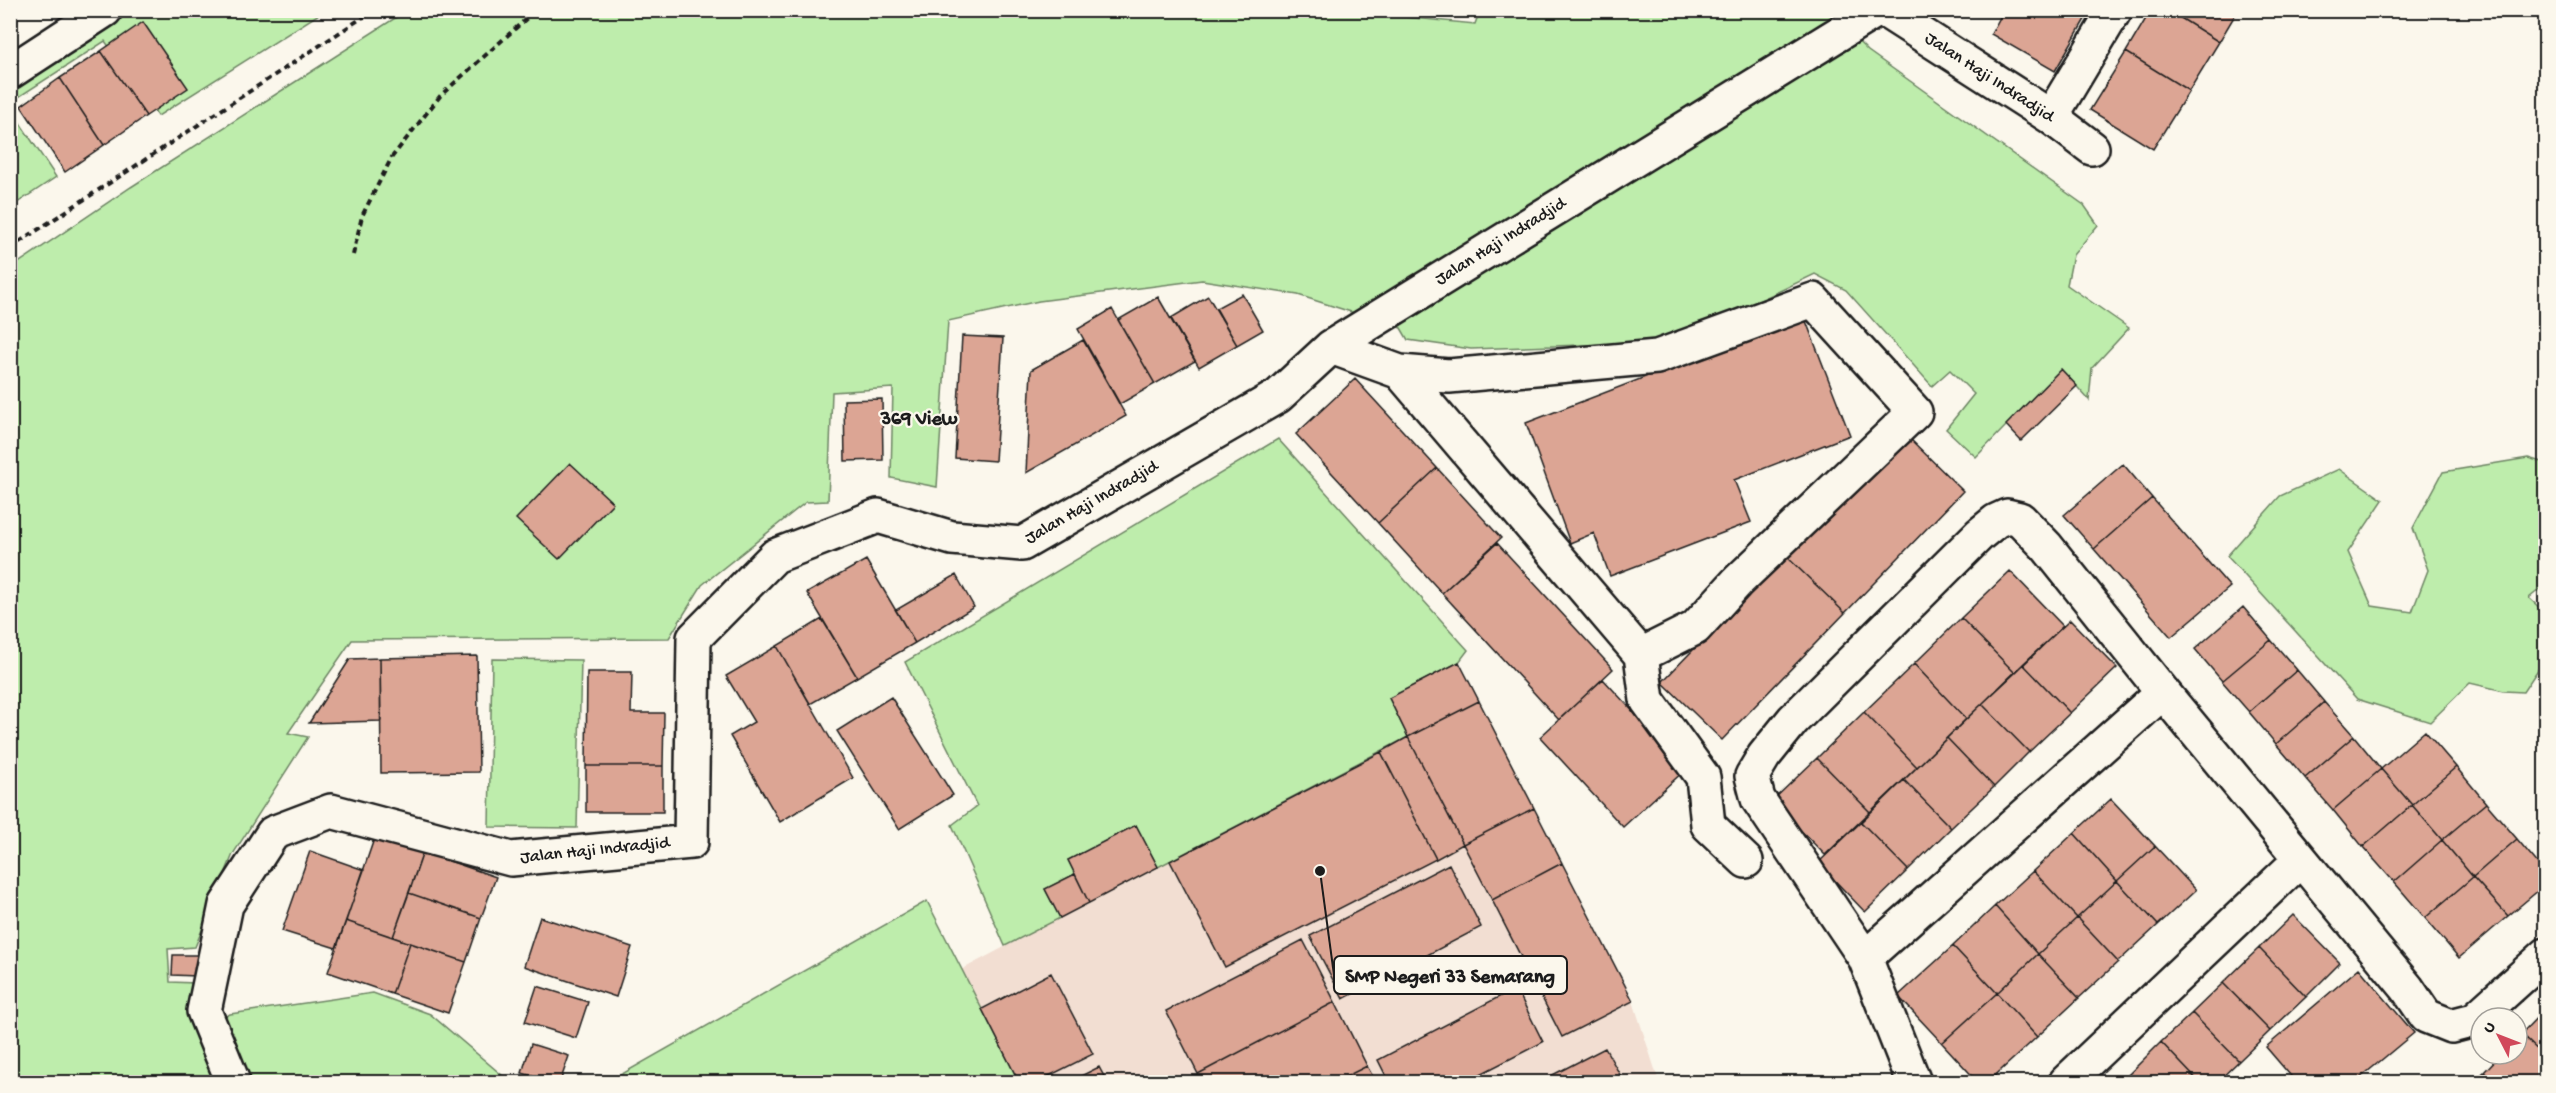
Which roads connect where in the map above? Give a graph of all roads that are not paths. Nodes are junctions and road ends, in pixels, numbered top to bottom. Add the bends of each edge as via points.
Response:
1 (105, 10) edge
2 (1877, 10) edge
3 (1884, 10) edge
4 (2115, 10) edge
5 (10, 72) edge
6 (2051, 117) junction
7 (2092, 148) dead end
8 (1330, 347) junction
9 (1400, 372) junction
10 (1641, 654) junction
11 (2163, 692) junction
12 (2300, 860) junction
13 (1746, 861) dead end
14 (2546, 955) edge
15 (1865, 958) junction
16 (232, 1083) edge
17 (1914, 1083) edge
18 (2066, 1083) edge

1 - 5 street
2 - 8 street, Jalan Haji Indradjid
3 - 6 street, Jalan Haji Indradjid
4 - 6 street
6 - 7 street, Jalan Haji Indradjid
8 - 9 street
8 - 16 street, Jalan Haji Indradjid via 1278,396 1022,544 952,538 878,516 775,556 694,638 692,842 511,859 331,811 273,833 226,905 204,1011
9 - 10 street
9 - 10 street via 1449,376 1657,357 1813,300 1915,412 1738,581 1695,628
10 - 13 street via 1647,700 1703,777 1708,825
11 - 12 street
11 - 15 street
11 - 15 street via 2020,519 2007,516 1980,534 1793,720 1752,776 1758,799
12 - 14 street via 2426,1016 2451,1026 2474,1020
12 - 18 street
15 - 17 street

